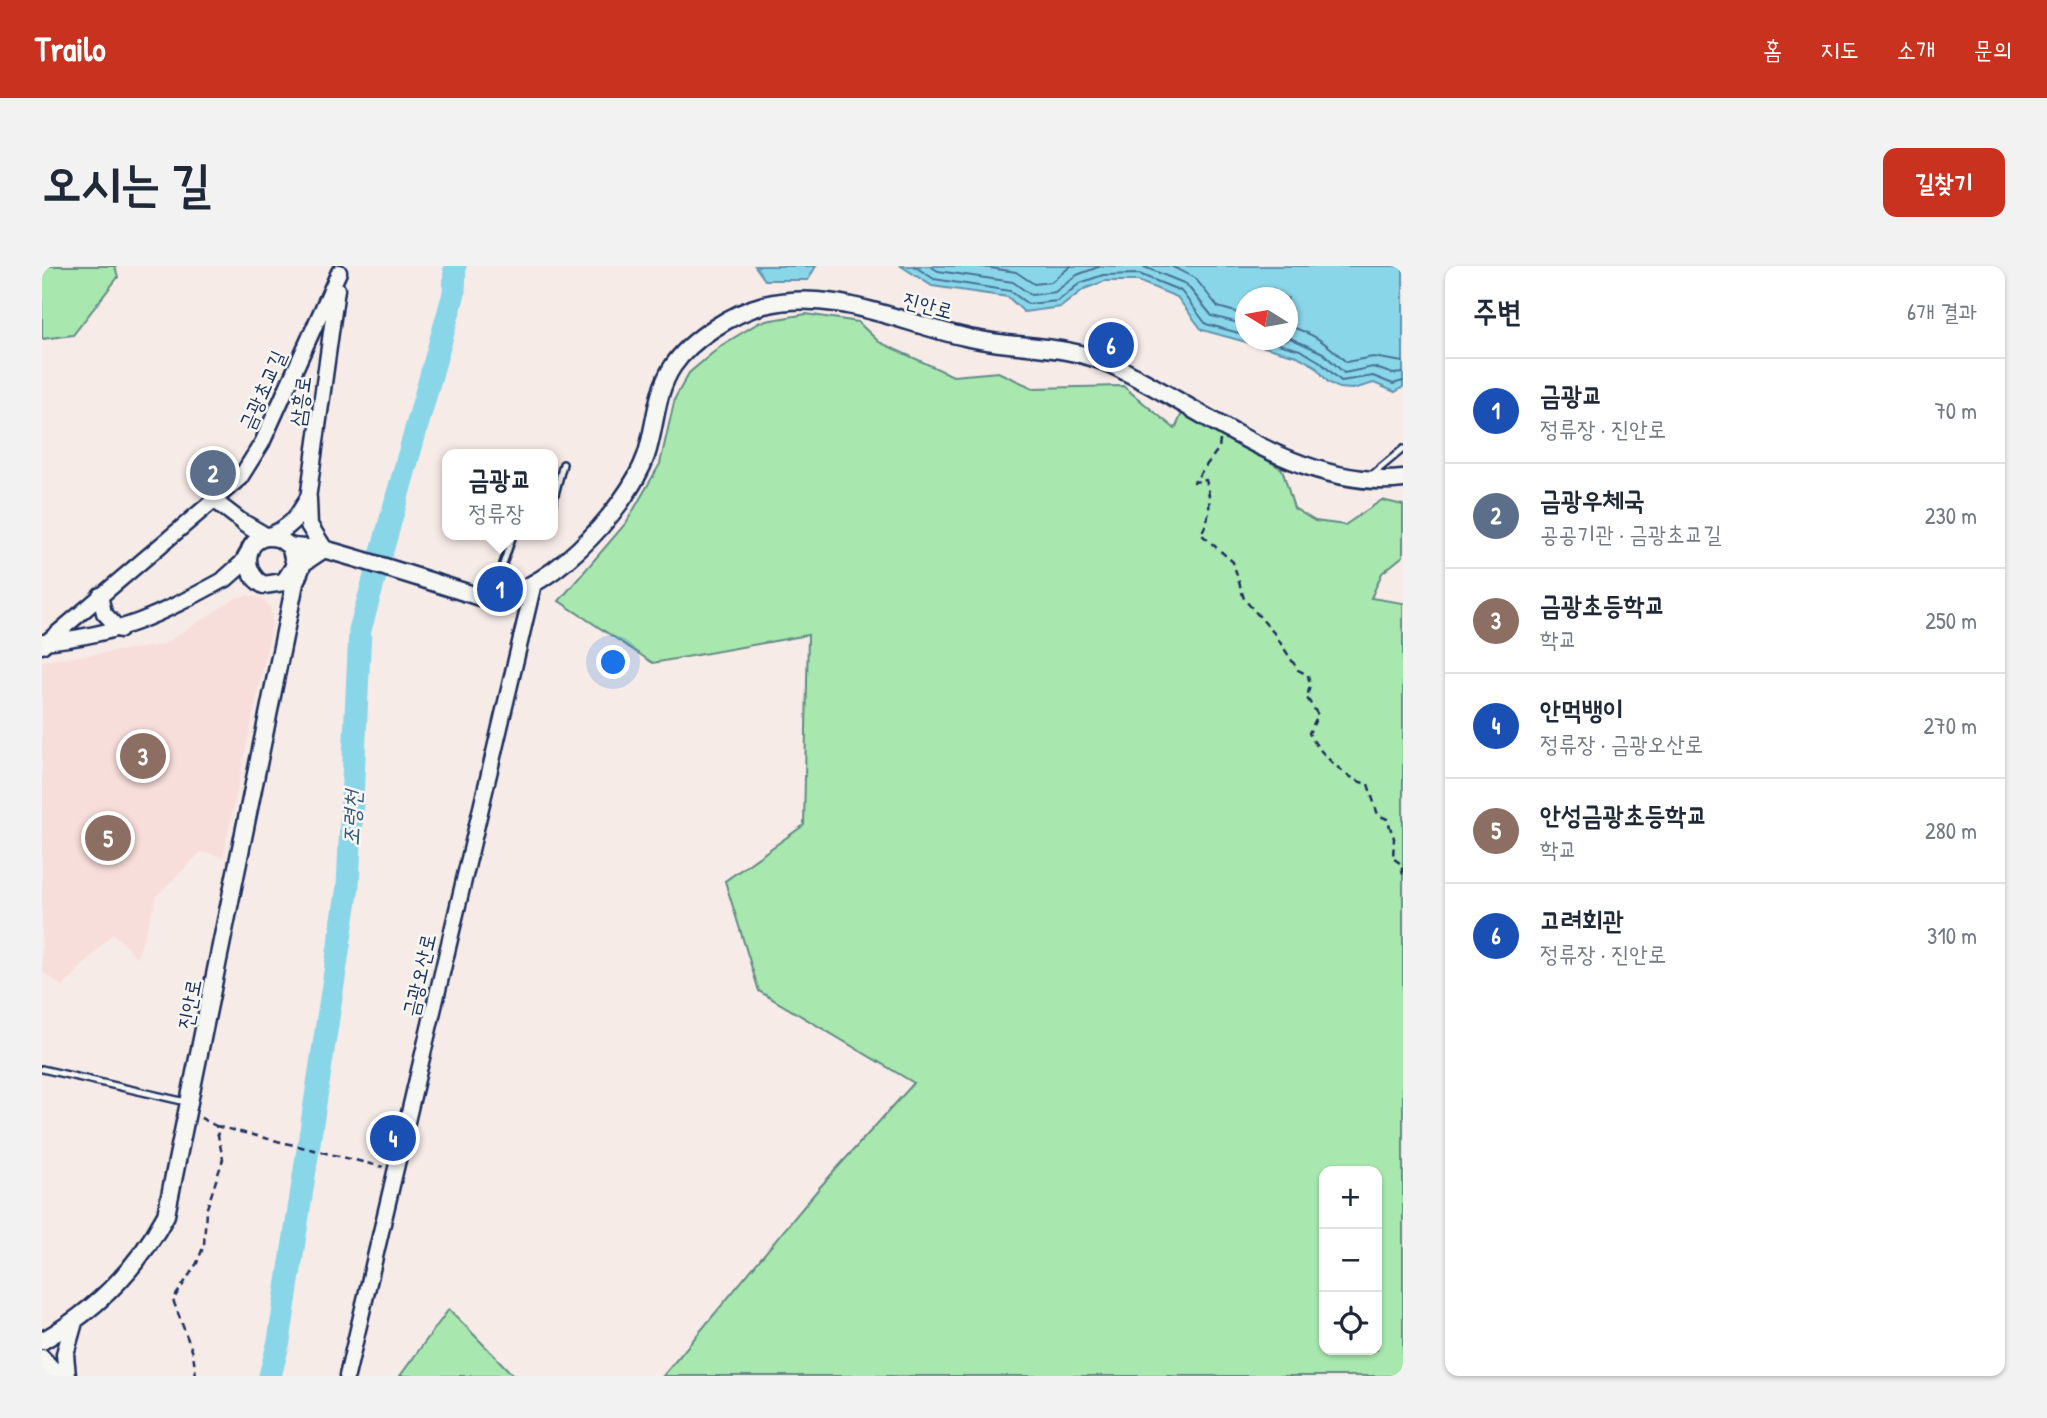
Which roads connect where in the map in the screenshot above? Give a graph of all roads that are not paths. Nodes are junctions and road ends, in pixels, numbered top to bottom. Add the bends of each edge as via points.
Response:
1 (340, 269) edge
2 (1403, 449) edge
3 (563, 464) dead end
4 (1367, 479) junction
5 (1403, 479) edge
6 (558, 483) edge
7 (308, 499) junction
8 (215, 501) junction
9 (245, 524) junction
10 (267, 537) junction
11 (511, 540) edge
12 (290, 546) junction
13 (324, 549) junction
14 (248, 552) junction
15 (293, 572) junction
16 (225, 579) junction
17 (260, 583) junction
18 (534, 583) junction
19 (510, 594) junction
20 (100, 595) junction
21 (290, 608) junction
22 (287, 625) junction
23 (120, 630) junction
24 (43, 644) edge
25 (42, 1069) edge
26 (189, 1109) junction
27 (74, 1322) junction
28 (42, 1341) edge
29 (42, 1357) edge
30 (42, 1370) edge
31 (53, 1376) edge
32 (60, 1376) edge
33 (67, 1376) edge
34 (347, 1376) edge

1 - 7 street, 삼흥로
1 - 8 street, 금광초교길 via 262,443 240,478
2 - 4 lane
3 - 6 lane
4 - 5 main road, 진안로
4 - 18 main road, 진안로 via 1321,471 1279,454 1084,353 965,338 826,301 780,301 733,318 674,364 633,481 581,547
7 - 10 main road via 292,525
7 - 12 main road via 301,528
7 - 13 main road via 309,526
8 - 9 street
8 - 20 street, 금광초교길
9 - 10 main road
9 - 14 main road
10 - 12 main road
10 - 14 main road
11 - 19 lane via 503,564
12 - 13 main road
12 - 15 main road via 295,558
13 - 15 main road via 303,557
13 - 19 main road, 진안로 via 480,597
13 - 21 main road via 303,563
14 - 16 main road
14 - 17 main road via 247,569
15 - 17 main road via 278,585
15 - 21 main road
16 - 17 main road
16 - 23 street via 155,617
17 - 22 main road via 280,601
18 - 19 main road, 진안로
18 - 34 street, 금광오산로
20 - 23 street via 104,613
20 - 24 street, 금광초교길
21 - 22 main road, 진안로
22 - 26 main road, 진안로
23 - 24 street
25 - 26 lane
26 - 27 main road, 진안로 via 172,1195 156,1234 125,1275
27 - 28 main road, 진안로
27 - 33 main road via 65,1354
29 - 32 street
30 - 31 main road

